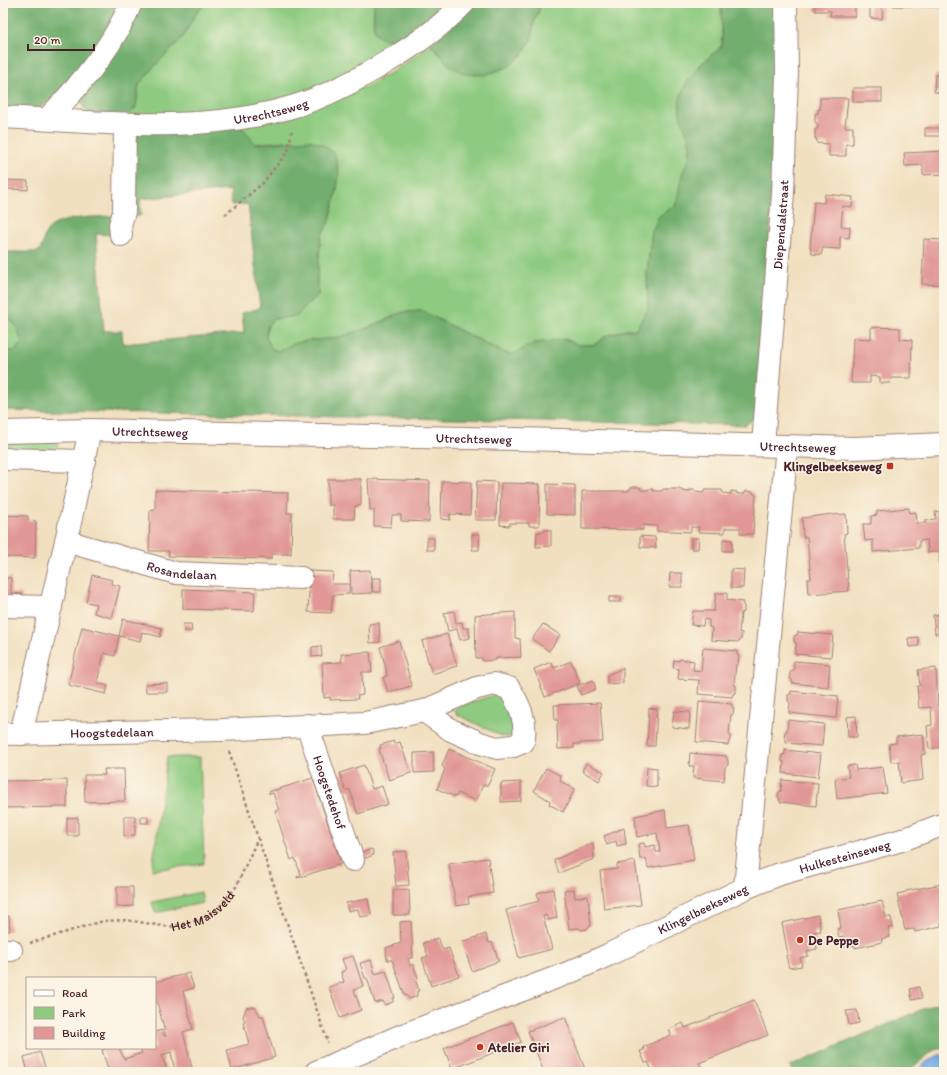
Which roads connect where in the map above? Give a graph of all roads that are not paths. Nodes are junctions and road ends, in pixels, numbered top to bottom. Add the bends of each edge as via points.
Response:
1 (131, 3) edge
2 (464, 3) edge
3 (786, 3) edge
4 (3, 118) edge
5 (47, 120) junction
6 (125, 124) junction
7 (122, 235) dead end
8 (90, 430) junction
9 (3, 432) edge
10 (944, 444) edge
11 (763, 445) junction
12 (786, 446) junction
13 (3, 459) edge
14 (84, 461) junction
15 (66, 541) junction
16 (301, 578) dead end
17 (3, 606) edge
18 (51, 607) junction
19 (424, 711) dead end
20 (308, 725) junction
21 (12, 734) edge
22 (944, 824) edge
23 (353, 860) dead end
24 (746, 888) junction
25 (337, 1068) edge
26 (316, 1072) edge

1 - 5 street via 102,54 68,99
2 - 6 street, Utrechtseweg via 448,20 411,48 337,90 295,106 222,120
3 - 11 street, Diependalstraat via 784,193
4 - 5 street, Utrechtseweg
5 - 6 street, Utrechtseweg
6 - 7 street via 124,212 120,225
8 - 9 street, Utrechtseweg
8 - 11 street, Utrechtseweg
8 - 14 street
10 - 12 street, Utrechtseweg via 854,448
11 - 12 street, Utrechtseweg
12 - 24 street, Klingelbeekseweg
13 - 14 street
14 - 15 street
15 - 16 street, Rosandelaan via 176,573
15 - 18 street
17 - 18 street
18 - 21 street
19 - 20 street via 365,723
20 - 21 street, Hoogstedelaan via 222,730
20 - 23 street, Hoogstedehof
22 - 24 street, Hulkesteinseweg via 902,840 780,874
24 - 25 street, Klingelbeekseweg via 568,973 400,1036
25 - 26 street, Klingelbeekseweg

